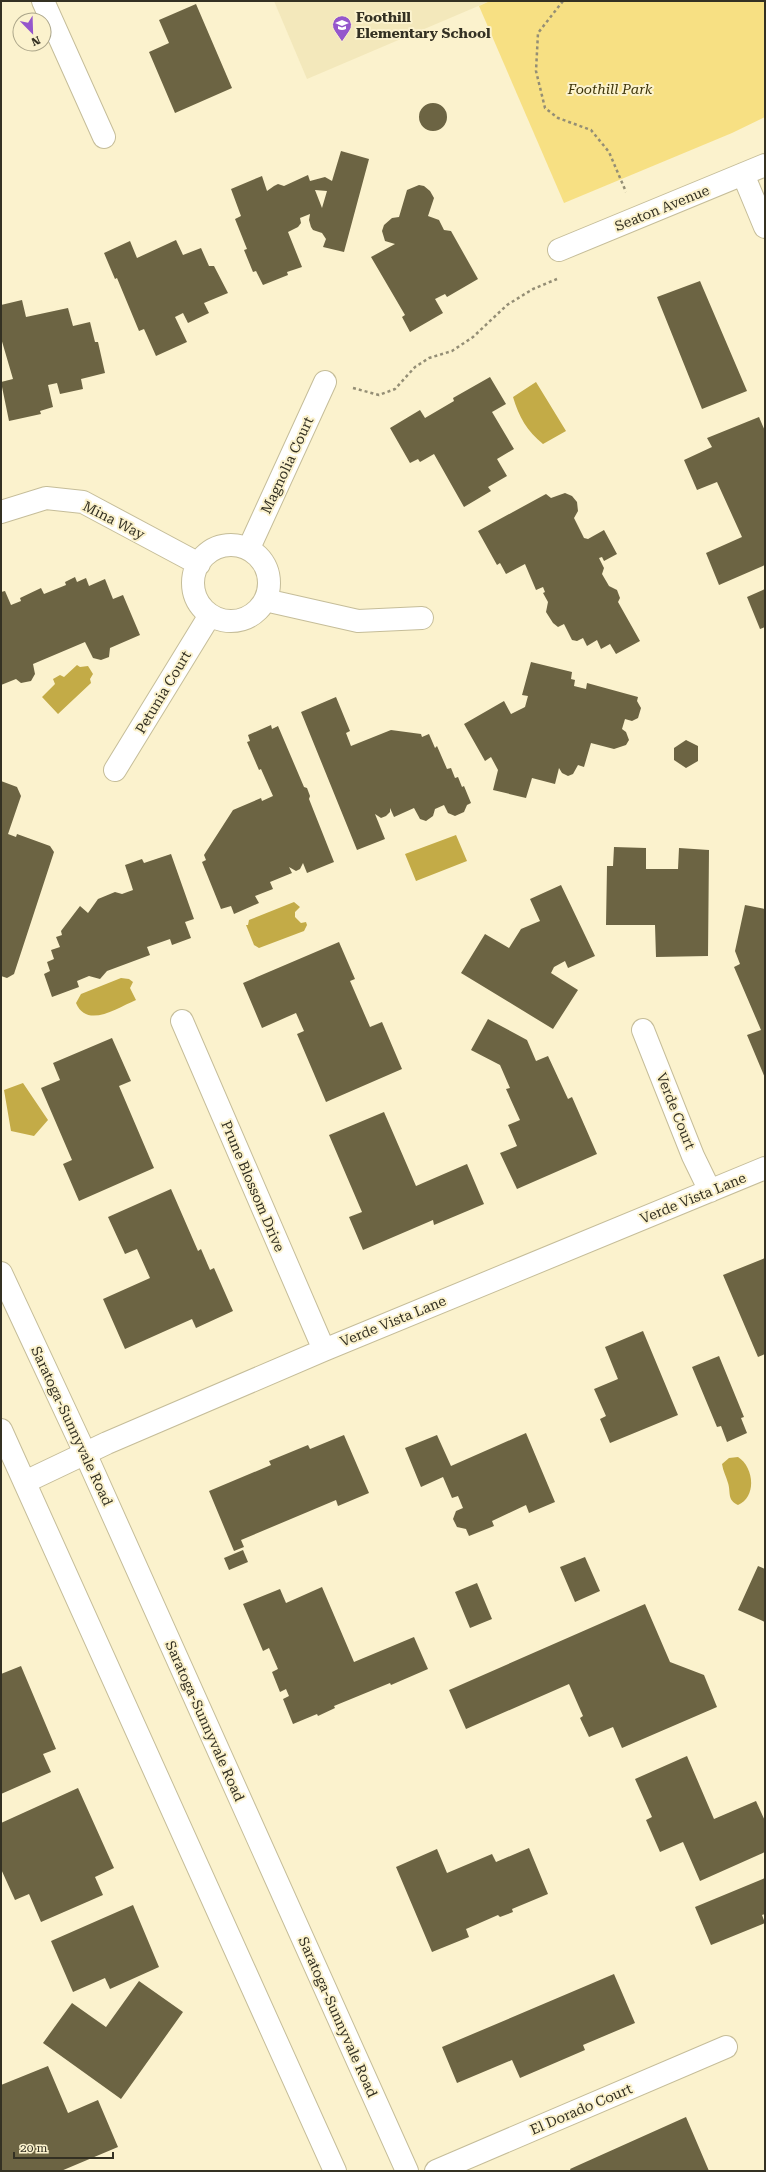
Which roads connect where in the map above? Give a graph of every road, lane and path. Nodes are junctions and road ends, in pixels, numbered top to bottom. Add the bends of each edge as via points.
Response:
1 (43, 1) edge
2 (563, 1) edge
3 (104, 138) dead end
4 (765, 165) edge
5 (743, 174) junction
6 (626, 193) dead end
7 (765, 227) edge
8 (559, 250) joint
9 (325, 382) joint
10 (1, 512) edge
11 (249, 548) junction
12 (198, 564) junction
13 (265, 600) junction
14 (210, 615) junction
15 (422, 618) dead end
16 (115, 770) dead end
17 (182, 1021) dead end
18 (644, 1030) dead end
19 (765, 1168) edge
20 (710, 1191) junction
21 (1, 1273) edge
22 (324, 1350) junction
23 (1, 1430) edge
24 (85, 1453) junction
25 (25, 1482) junction
26 (726, 2047) dead end
27 (335, 2171) edge
28 (407, 2171) edge
29 (436, 2171) edge

1 - 3 street
2 - 6 path via 538,33 536,71 545,108 558,118 591,130 609,152
4 - 5 street, Seaton Avenue
5 - 7 street
5 - 8 street, Seaton Avenue
8 - 9 path via 566,276 533,289 507,305 463,344 452,351 429,358 415,367 395,389 379,395
9 - 11 street, Magnolia Court
10 - 12 street, Mina Way via 46,498 83,502
11 - 12 street via 232,544 216,548
11 - 13 street via 264,562 270,581
12 - 14 street via 194,572 194,590 201,607
13 - 14 street via 257,611 247,618 234,621
13 - 15 street via 358,621
14 - 16 street, Petunia Court
17 - 22 street, Prune Blossom Drive
18 - 20 street, Verde Court via 693,1156
19 - 20 street, Verde Vista Lane
20 - 22 street, Verde Vista Lane
21 - 24 street, Saratoga-Sunnyvale Road
22 - 24 street, Verde Vista Lane
23 - 25 street
24 - 25 street, Verde Vista Lane
24 - 28 street, Saratoga-Sunnyvale Road
25 - 27 street
26 - 29 street, El Dorado Court

